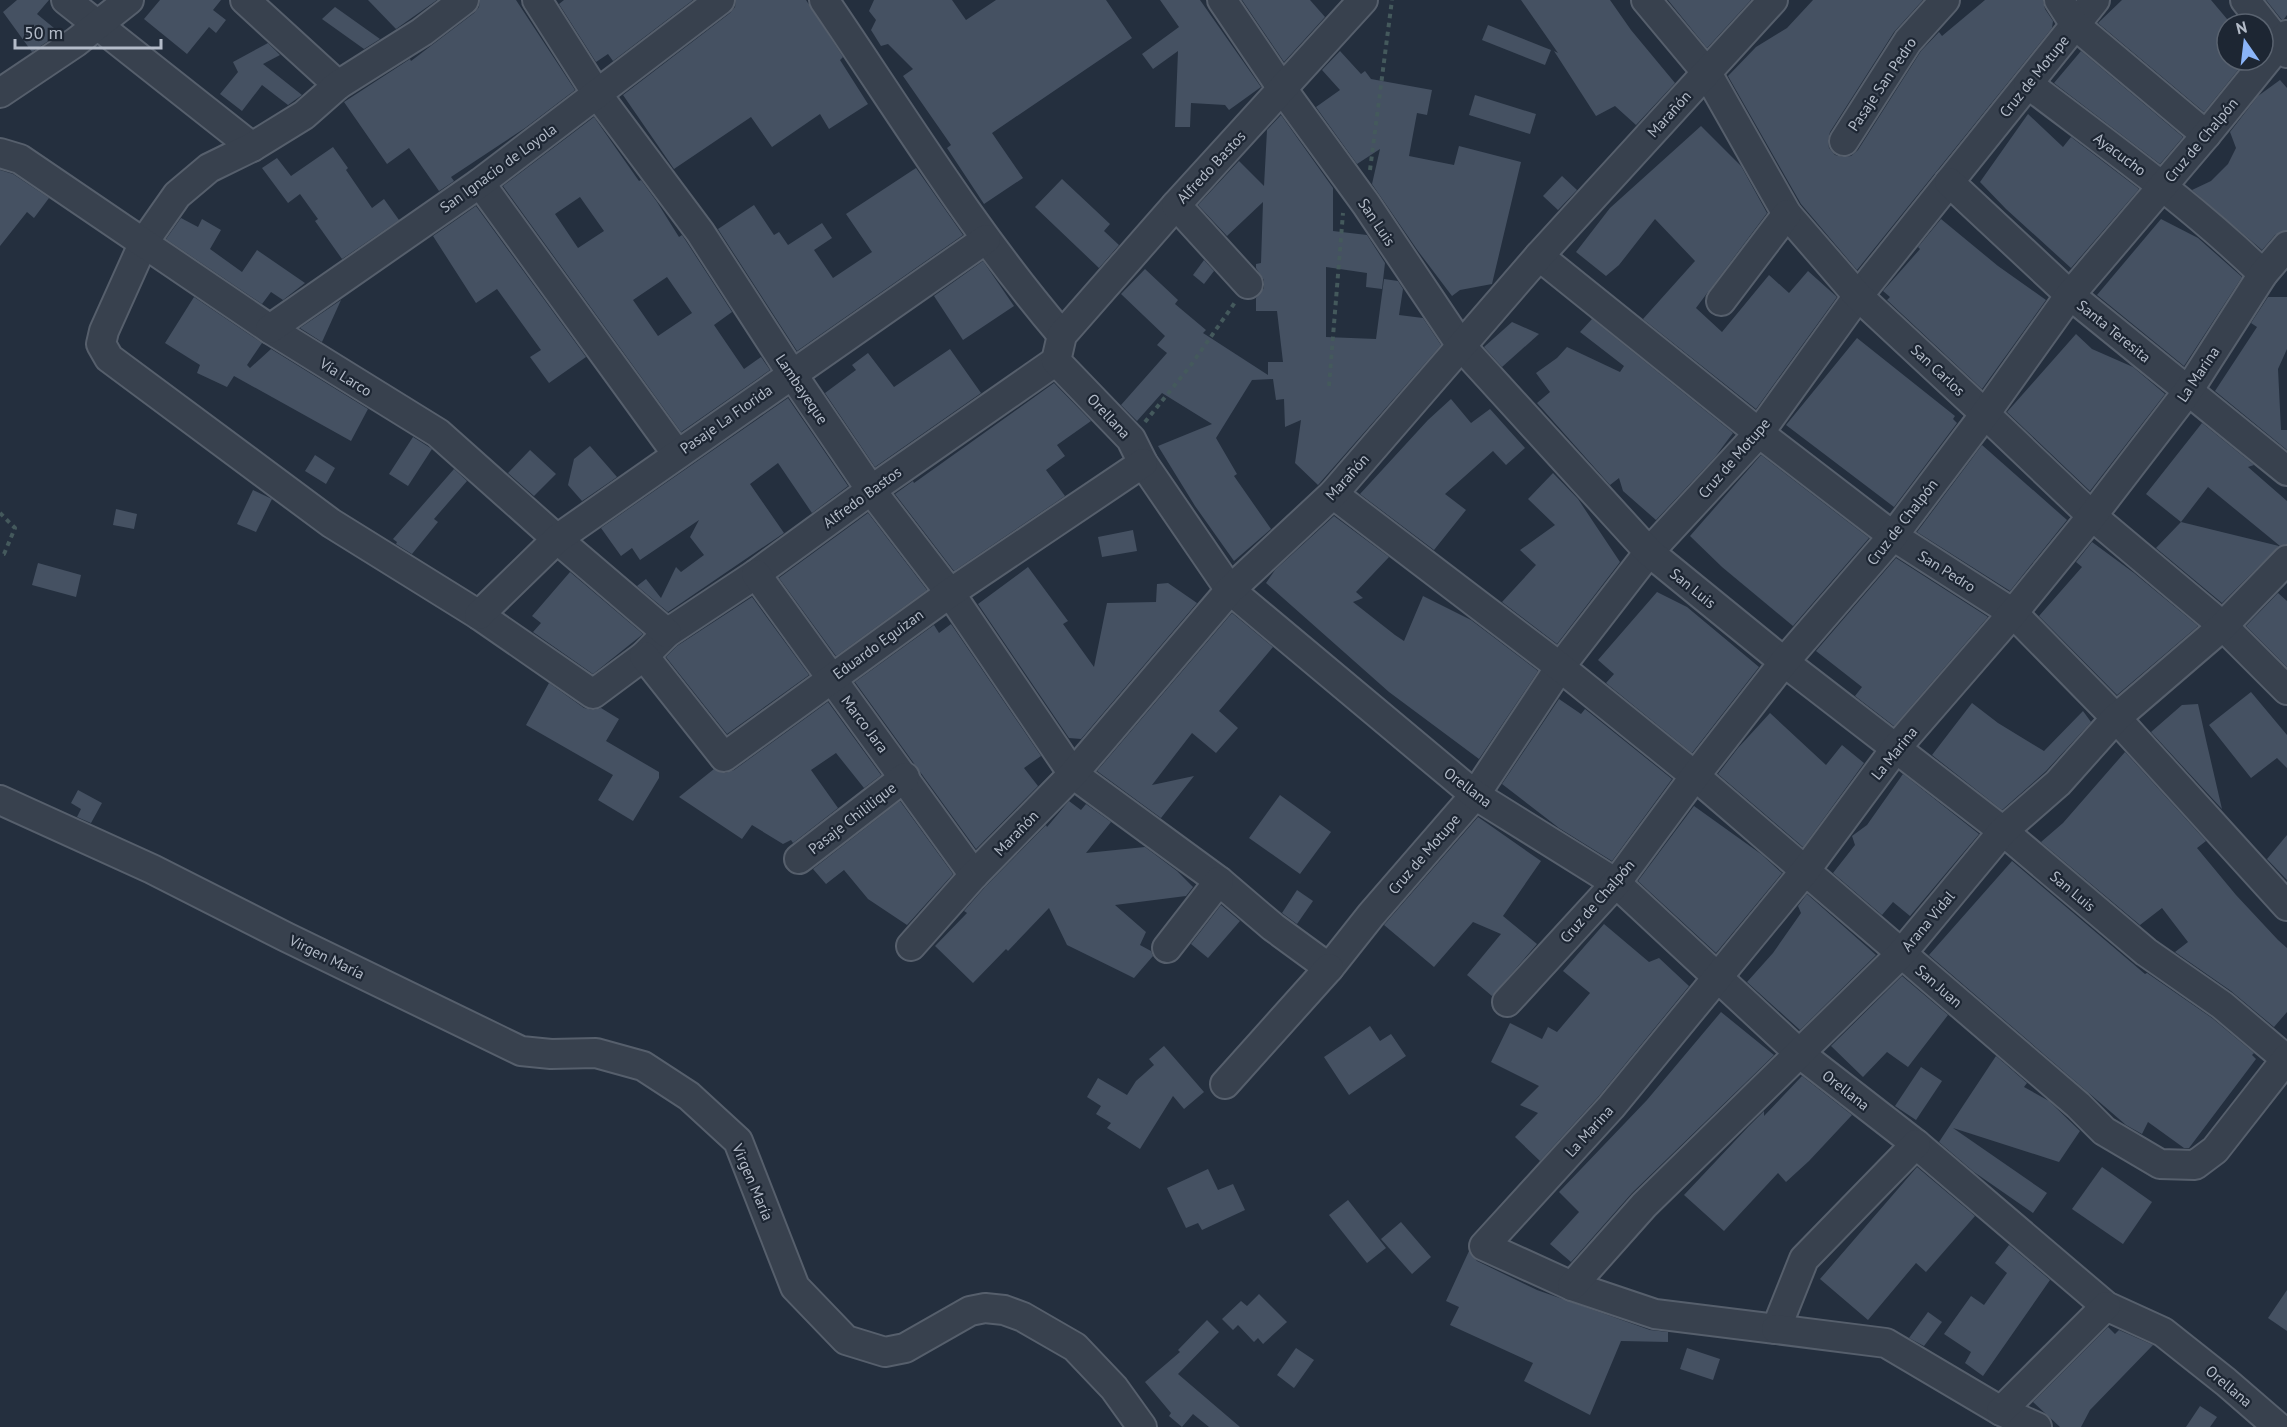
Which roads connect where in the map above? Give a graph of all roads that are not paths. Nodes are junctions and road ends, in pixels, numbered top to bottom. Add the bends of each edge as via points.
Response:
1 (66, 0) edge
2 (129, 0) edge
3 (245, 0) edge
4 (464, 0) edge
5 (537, 0) edge
6 (720, 0) edge
7 (824, 0) edge
8 (1222, 0) edge
9 (1363, 0) edge
10 (1646, 0) edge
11 (1773, 0) edge
12 (1946, 0) edge
13 (2059, 0) edge
14 (2095, 0) edge
15 (2245, 0) edge
16 (98, 25) junction
17 (2075, 25) junction
18 (2284, 44) edge
19 (1707, 73) junction
20 (2028, 84) junction
21 (338, 85) junction
22 (1283, 90) junction
23 (0, 93) edge
24 (597, 94) junction
25 (2206, 135) junction
26 (1844, 141) dead end
27 (252, 147) junction
28 (0, 153) edge
29 (1949, 182) junction
30 (480, 183) junction
31 (2163, 186) junction
32 (1176, 206) junction
33 (1787, 214) junction
34 (986, 239) junction
35 (144, 242) junction
36 (2287, 246) edge
37 (1539, 256) junction
38 (2263, 274) junction
39 (1248, 284) road end
40 (2070, 295) junction
41 (1858, 296) junction
42 (1721, 301) dead end
43 (270, 329) junction
44 (1462, 347) junction
45 (1059, 348) junction
46 (792, 374) junction
47 (2188, 392) junction
48 (1986, 414) junction
49 (1759, 433) junction
50 (1137, 451) junction
51 (677, 454) junction
52 (2287, 471) edge
53 (871, 490) junction
54 (1333, 494) junction
55 (2092, 516) junction
56 (1893, 536) junction
57 (556, 539) junction
58 (1649, 552) junction
59 (2287, 560) edge
60 (756, 574) junction
61 (1230, 590) junction
62 (950, 593) junction
63 (2013, 613) junction
64 (479, 615) junction
65 (2223, 627) junction
66 (667, 633) junction
67 (644, 656) junction
68 (1784, 662) junction
69 (1560, 667) junction
70 (831, 678) junction
71 (2287, 690) edge
72 (2116, 718) junction
73 (1896, 748) junction
74 (1073, 774) junction
75 (1695, 776) junction
76 (905, 777) junction
77 (1475, 795) junction
78 (0, 800) edge
79 (2003, 831) junction
80 (799, 859) dead end
81 (1805, 871) junction
82 (974, 875) junction
83 (1219, 881) junction
84 (1616, 883) junction
85 (2287, 906) edge
86 (911, 946) dead end
87 (1167, 948) dead end
88 (1901, 954) junction
89 (1329, 968) junction
90 (1717, 977) junction
91 (1507, 1002) dead end
92 (1799, 1053) junction
93 (2286, 1058) edge
94 (1225, 1084) dead end
95 (1916, 1144) junction
96 (1572, 1286) junction
97 (2106, 1306) junction
98 (1776, 1329) junction
99 (2001, 1411) junction
100 (1137, 1424) edge
101 (2037, 1427) edge
102 (2278, 1427) edge

1 - 16 street
2 - 16 street
3 - 21 street
4 - 21 street via 422,32
5 - 24 street, Lambayeque
6 - 24 street, San Ignacio de Loyola
7 - 34 street, Orellana
8 - 22 street, San Luis
9 - 22 street, Alfredo Bastos
10 - 19 street, San Carlos
11 - 19 street, Marañón
12 - 26 street, Pasaje San Pedro via 1908,41
13 - 17 street
14 - 17 street, Cruz de Motupe
15 - 18 street
16 - 23 street
16 - 27 street
17 - 20 street, Cruz de Motupe
17 - 25 street
18 - 25 street, Cruz de Chalpón
19 - 33 street, San Carlos
19 - 37 street, Marañón
20 - 29 street, Cruz de Motupe
20 - 31 street, Ayacucho
21 - 27 street via 304,115
22 - 32 street, Alfredo Bastos
22 - 44 street, San Luis via 1354,208
24 - 30 street, San Ignacio de Loyola
24 - 46 street, Lambayeque via 700,232
25 - 31 street, Cruz de Chalpón
27 - 35 street via 209,168 177,195
28 - 35 street, Vía Larco via 20,159
29 - 40 street, Santa Teresita
29 - 41 street, Cruz de Motupe
30 - 43 street, San Ignacio de Loyola
30 - 51 street
31 - 38 street, Ayacucho
31 - 40 street, Cruz de Chalpón
32 - 39 street
32 - 45 street, Alfredo Bastos
33 - 41 street, San Carlos
33 - 42 street
34 - 45 street, Orellana
34 - 46 street, Pasaje La Florida
35 - 43 street, Vía Larco
35 - 64 street via 104,331 101,345 109,358 331,523
36 - 38 street, La Marina
37 - 44 street, Marañón
37 - 49 street, San Pedro
38 - 47 street, La Marina
40 - 47 street, Santa Teresita
40 - 48 street, Cruz de Chalpón
41 - 48 street, San Carlos
41 - 49 street, Cruz de Motupe
43 - 57 street, Vía Larco via 438,433
44 - 54 street, Marañón
44 - 58 street, San Luis
45 - 50 street, Orellana
45 - 53 street, Alfredo Bastos
46 - 51 street, Pasaje La Florida
46 - 53 street, Lambayeque
47 - 52 street, Santa Teresita
47 - 55 street, La Marina
48 - 55 street, San Carlos
48 - 56 street, Cruz de Chalpón
49 - 56 street, San Pedro
49 - 58 street, Cruz de Motupe
50 - 61 street, Orellana
50 - 62 street, Eduardo Eguizan
51 - 57 street, Pasaje La Florida
53 - 60 street, Alfredo Bastos
53 - 62 street, Lambayeque
54 - 61 street, Marañón
54 - 69 street, San Juan
55 - 63 street, La Marina
55 - 65 street, San Carlos
56 - 63 street, San Pedro
56 - 68 street, Cruz de Chalpón
57 - 64 street, Pasaje La Florida
57 - 66 street, Vía Larco
58 - 68 street, San Luis
58 - 69 street, Cruz de Motupe
59 - 65 street, Arana Vidal
60 - 66 street, Alfredo Bastos
60 - 70 street, Marco Jara
61 - 74 street, Marañón
61 - 77 street, Orellana
62 - 70 street, Eduardo Eguizan
62 - 74 street, Lambayeque
63 - 72 street, San Pedro
63 - 73 street, La Marina
64 - 67 street, Alfredo Bastos via 593,694
65 - 71 street, San Carlos
65 - 72 street, Arana Vidal
66 - 67 street, Alfredo Bastos
67 - 70 street, Eduardo Eguizan via 723,757
68 - 73 street, San Luis
68 - 75 street, Cruz de Chalpón
69 - 75 street, San Juan
69 - 77 street, Cruz de Motupe
70 - 76 street, Marco Jara
72 - 79 street, Arana Vidal via 2058,783
72 - 85 street, San Pedro
73 - 79 street, San Luis
73 - 81 street, La Marina
74 - 82 street, Marañón
74 - 83 street, Lambayeque
75 - 81 street, San Juan
75 - 84 street, Cruz de Chalpón
76 - 80 street, Pasaje Chililique
76 - 82 street, Marco Jara
77 - 84 street, Orellana
77 - 89 street, Cruz de Motupe
78 - 100 street, Virgen María via 152,869 521,1051 596,1053 643,1066 689,1096 738,1141 795,1287 846,1340 885,1352 896,1351 970,1311 1004,1310 1075,1347 1114,1388
79 - 88 street, Arana Vidal
79 - 93 street, San Luis via 2146,952 2222,1005
81 - 88 street, San Juan
81 - 90 street, La Marina
82 - 86 street, Marañón
83 - 87 street
83 - 89 street, Lambayeque
84 - 90 street, Orellana
84 - 91 street, Cruz de Chalpón
88 - 92 street, Arana Vidal
88 - 93 street, San Juan via 2104,1131 2160,1164 2195,1165 2215,1150
89 - 94 street, Cruz de Motupe
90 - 92 street, Orellana
90 - 96 street, La Marina via 1611,1107 1484,1246
92 - 95 street, Orellana
92 - 96 street, Arana Vidal via 1644,1204
95 - 97 street, Orellana
95 - 98 street via 1804,1258
96 - 98 street via 1655,1314
97 - 99 street
97 - 102 street, Orellana via 2163,1332
98 - 99 street via 1886,1343
99 - 101 street

